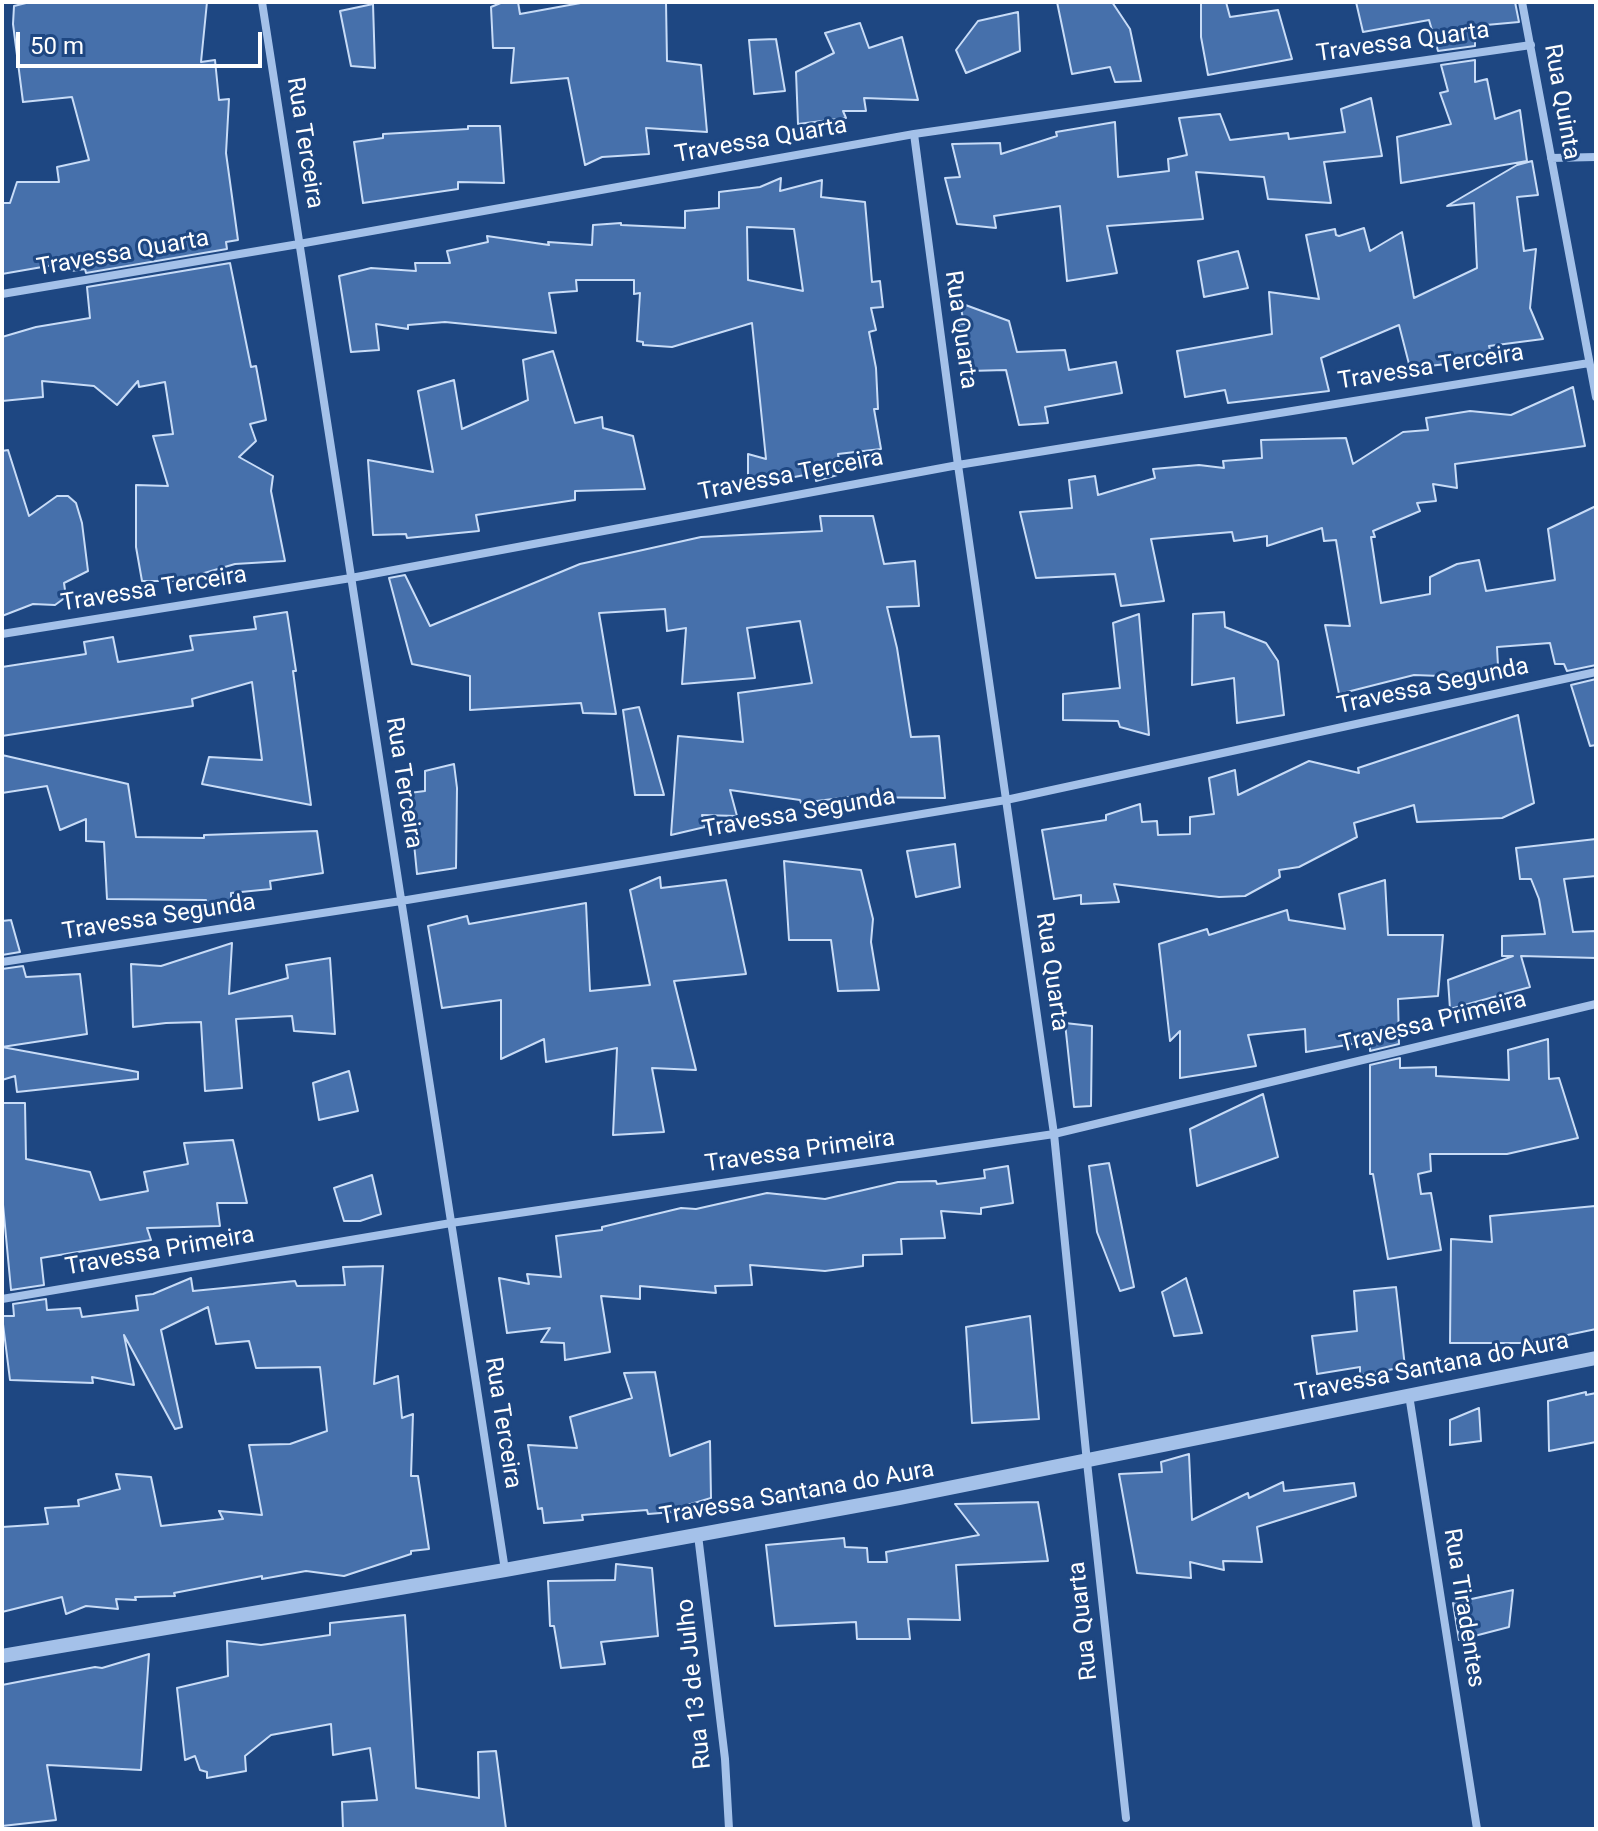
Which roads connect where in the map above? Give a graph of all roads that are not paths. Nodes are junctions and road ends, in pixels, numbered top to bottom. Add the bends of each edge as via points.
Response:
1 (262, 2) edge
2 (1522, 2) edge
3 (1531, 45) junction
4 (914, 134) junction
5 (1596, 157) edge
6 (1551, 158) junction
7 (299, 244) junction
8 (2, 294) edge
9 (1589, 363) junction
10 (1596, 397) edge
11 (958, 465) junction
12 (351, 578) junction
13 (2, 634) edge
14 (1596, 672) edge
15 (1006, 800) junction
16 (401, 901) junction
17 (2, 962) edge
18 (1596, 1004) edge
19 (1054, 1134) junction
20 (451, 1223) junction
21 (2, 1299) edge
22 (1596, 1358) edge
23 (1409, 1394) junction
24 (1087, 1462) junction
25 (698, 1535) junction
26 (505, 1570) junction
27 (2, 1656) edge
28 (1126, 1818) dead end
29 (729, 1829) edge
30 (1477, 1829) edge

1 - 7 street, Rua Terceira
2 - 3 street, Rua Quinta
3 - 4 street, Travessa Quarta
3 - 6 street, Rua Quinta
4 - 7 street, Travessa Quarta
4 - 11 street, Rua Quarta
5 - 6 street
6 - 9 street, Rua Quinta
7 - 8 street, Travessa Quarta
7 - 12 street, Rua Terceira
9 - 10 street, Rua Quinta
9 - 11 street, Travessa Terceira
11 - 12 street, Travessa Terceira
11 - 15 street, Rua Quarta
12 - 13 street, Travessa Terceira
12 - 16 street, Rua Terceira
14 - 15 street, Travessa Segunda
15 - 16 street, Travessa Segunda
15 - 19 street, Rua Quarta
16 - 17 street, Travessa Segunda
16 - 20 street, Rua Terceira
18 - 19 street, Travessa Primeira
19 - 20 street, Travessa Primeira
19 - 24 street, Rua Quarta
20 - 21 street, Travessa Primeira
20 - 26 street, Rua Terceira
22 - 23 street, Travessa Santana do Aura
23 - 24 street, Travessa Santana do Aura
23 - 30 street, Rua Tiradentes
24 - 25 street, Travessa Santana do Aura
24 - 28 street, Rua Quarta
25 - 26 street, Travessa Santana do Aura
25 - 29 street, Rua 13 de Julho
26 - 27 street, Travessa Santana do Aura

